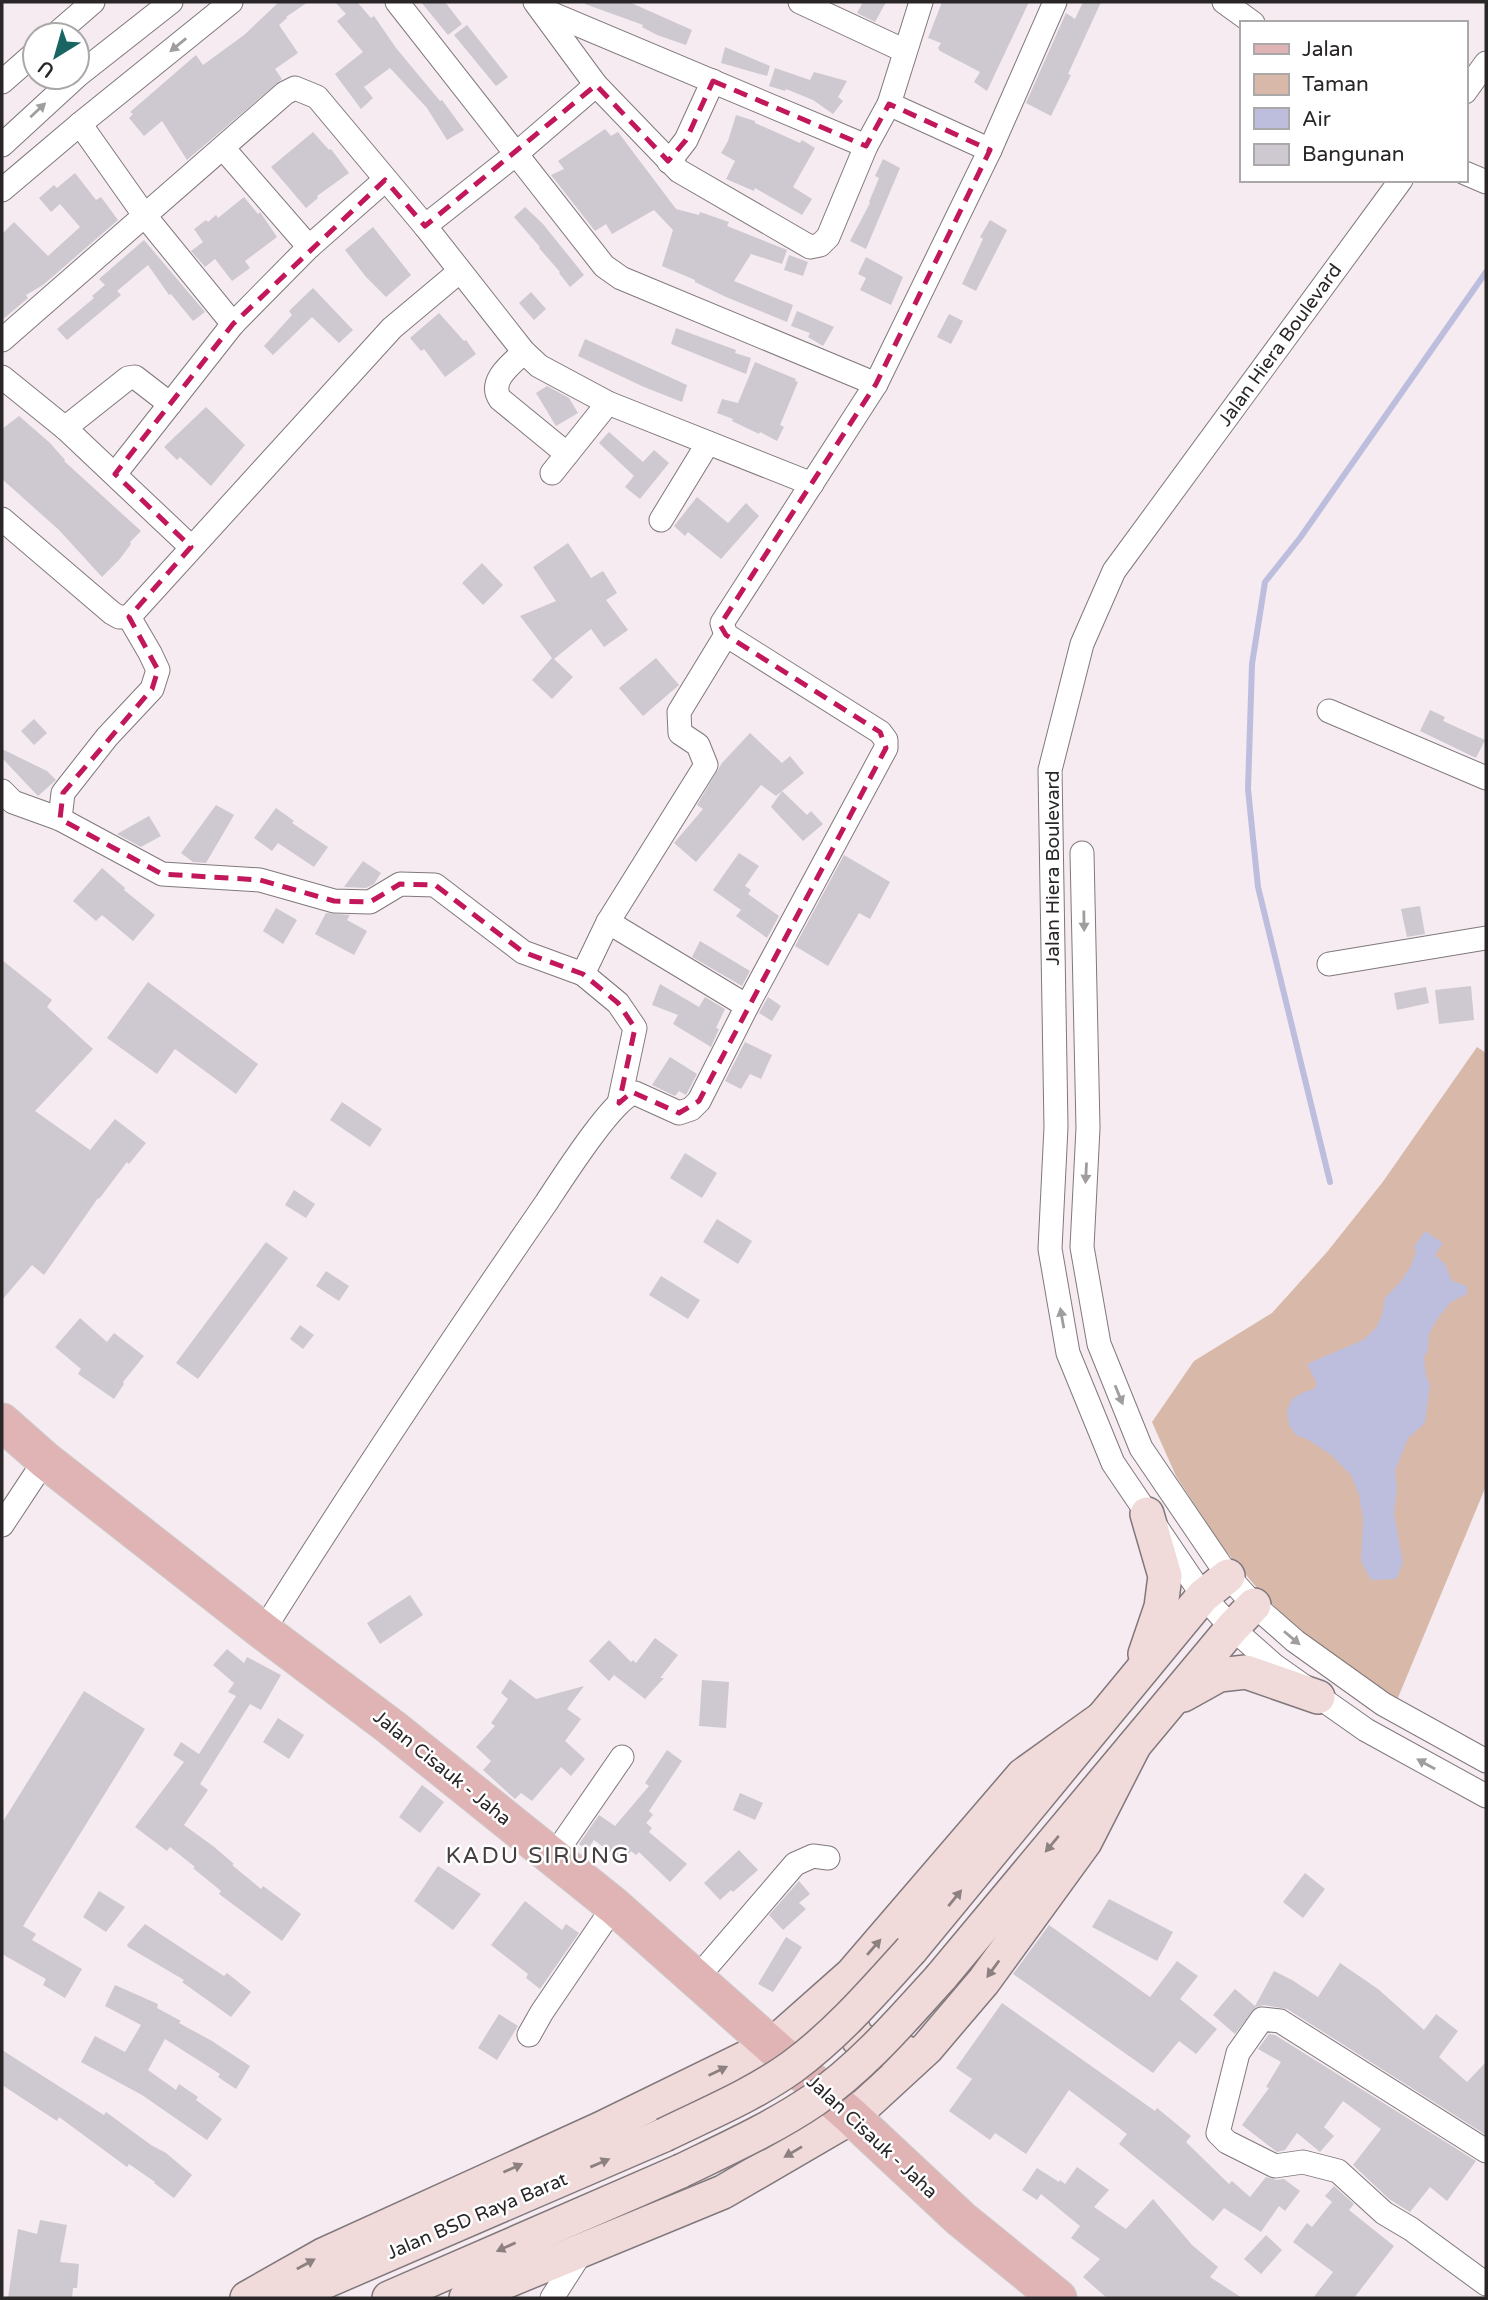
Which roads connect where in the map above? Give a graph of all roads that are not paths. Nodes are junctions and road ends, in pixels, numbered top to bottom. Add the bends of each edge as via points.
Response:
1 (93, 2) edge
2 (171, 2) edge
3 (231, 2) edge
4 (397, 2) edge
5 (800, 2) edge
6 (921, 2) edge
7 (1055, 2) edge
8 (1224, 2) edge
9 (538, 6) edge
10 (71, 21) edge
11 (1250, 21) edge
12 (905, 51) junction
13 (1486, 63) edge
14 (21, 65) edge
15 (91, 66) edge
16 (713, 81) junction
17 (2, 82) edge
18 (596, 85) junction
19 (1467, 89) edge
20 (62, 91) edge
21 (889, 104) junction
22 (79, 124) junction
23 (2, 145) edge
24 (866, 146) junction
25 (223, 148) junction
26 (990, 150) junction
27 (516, 154) junction
28 (669, 162) junction
29 (1467, 174) edge
30 (386, 180) junction
31 (1400, 182) edge
32 (1486, 182) edge
33 (2, 190) edge
34 (145, 216) junction
35 (425, 226) junction
36 (309, 247) junction
37 (460, 271) junction
38 (233, 324) junction
39 (2, 340) edge
40 (524, 352) junction
41 (2, 377) edge
42 (876, 384) junction
43 (608, 403) junction
44 (170, 404) junction
45 (65, 429) junction
46 (708, 443) junction
47 (567, 454) junction
48 (552, 473) dead end
49 (115, 474) junction
50 (812, 484) junction
51 (2, 519) edge
52 (661, 520) dead end
53 (191, 547) junction
54 (128, 617) junction
55 (726, 635) junction
56 (1329, 711) dead end
57 (1486, 778) edge
58 (2, 791) edge
59 (60, 819) junction
60 (1082, 853) dead end
61 (608, 922) junction
62 (1486, 938) edge
63 (1329, 964) dead end
64 (583, 974) junction
65 (747, 1006) junction
66 (619, 1103) junction
67 (1056, 1127) junction
68 (1088, 1128) junction
69 (2, 1422) edge
70 (45, 1460) junction
71 (1147, 1514) junction
72 (2, 1525) edge
73 (1215, 1586) junction
74 (1243, 1617) junction
75 (263, 1631) junction
76 (1139, 1673) junction
77 (1318, 1698) junction
78 (1170, 1702) junction
79 (1101, 1719) junction
80 (1134, 1746) junction
81 (622, 1757) dead end
82 (1486, 1761) edge
83 (1486, 1796) edge
84 (553, 1857) junction
85 (828, 1858) dead end
86 (614, 1906) junction
87 (852, 1973) junction
88 (697, 1978) junction
89 (529, 2035) dead end
90 (772, 2045) junction
91 (927, 2048) junction
92 (672, 2093) junction
93 (852, 2117) junction
94 (1486, 2151) edge
95 (723, 2192) junction
96 (584, 2248) junction
97 (1486, 2284) edge
98 (488, 2295) edge
99 (247, 2298) edge
100 (291, 2298) edge
101 (390, 2298) edge
102 (552, 2298) edge
103 (1058, 2298) edge

1 - 10 street
2 - 15 street
3 -> 22 street
4 - 27 street
5 - 12 street
6 - 12 street
7 - 26 street
8 - 11 street
9 - 16 street
9 - 18 street
12 - 21 street
13 - 19 street
14 - 17 street
16 - 24 street
16 - 28 street via 686,140
18 - 27 street
18 - 28 street
23 -> 20 street
21 - 24 street
21 - 26 street
22 - 33 street
22 - 34 street
24 - 28 street via 828,237 810,247
25 - 30 street via 295,88 317,97
25 - 34 street
25 - 36 street
26 - 42 street
27 - 35 street
27 - 42 street via 590,251 621,278
29 - 32 street
30 - 35 street
30 - 36 street
31 - 67 street, Jalan Hiera Boulevard via 1114,572 1082,644 1050,770
34 - 38 street
34 - 39 street
35 - 37 street
36 - 38 street
37 - 40 street
37 - 53 street via 392,328
38 - 44 street
40 - 43 street via 539,366
40 - 47 street via 502,374 496,393
41 - 45 street
42 - 50 street
43 - 46 street
43 - 47 street
44 - 45 street via 135,377 128,377
44 - 49 street
45 - 49 street
46 - 50 street
46 - 52 street
47 - 48 street
49 - 53 street
50 - 55 street via 722,623
51 - 54 street via 119,617
53 - 54 street
54 - 59 street via 158,670 152,689 63,793
55 - 61 street via 679,712 680,733 698,746 706,765
55 - 65 street via 886,740 886,748
56 - 57 street
58 - 59 street via 13,802
59 - 64 street via 162,874 260,880 334,901 370,902 400,884 435,886 523,952
60 -> 68 street, Jalan Hiera Boulevard
61 - 64 street
61 - 65 street
62 - 63 street
64 - 66 street via 618,1003 635,1028
65 - 66 street via 691,1110 679,1113 635,1093
66 - 75 street via 448,1346
67 - 68 street
71 -> 67 street, Jalan Hiera Boulevard via 1113,1463 1068,1353 1050,1249
68 -> 73 street, Jalan Hiera Boulevard via 1082,1247 1099,1344 1141,1448
69 - 70 main road, Jalan Cisauk - Jaha
70 - 72 street
70 - 75 main road, Jalan Cisauk - Jaha
71 - 73 street, Jalan Hiera Boulevard
71 - 76 main road via 1165,1576 1161,1607
73 - 74 street
73 - 74 street, Jalan Hiera Boulevard
73 - 76 main road
74 - 77 street, Jalan Hiera Boulevard via 1275,1666
74 - 78 main road
74 -> 82 street, Jalan Hiera Boulevard via 1295,1641 1383,1704
75 - 84 main road, Jalan Cisauk - Jaha
76 - 79 main road
77 - 78 main road via 1246,1672 1219,1675
83 -> 77 street, Jalan Hiera Boulevard
78 - 80 main road
87 -> 79 main road via 1023,1775
100 -> 79 main road, Jalan BSD Raya Barat, bridge via 664,2136 791,2067 853,2014 911,1950
80 -> 91 main road via 1085,1842 984,1981
80 -> 101 main road, Jalan BSD Raya Barat, bridge via 941,1977 881,2043 815,2099 681,2171
81 - 84 street
84 - 86 main road, Jalan Cisauk - Jaha
85 - 88 street via 813,1856 795,1864
86 - 88 main road, Jalan Cisauk - Jaha
86 - 89 street
87 - 90 main road
87 - 91 main road via 843,2009 858,2039 893,2052
88 - 90 main road, Jalan Cisauk - Jaha
92 -> 90 main road
90 - 93 main road, Jalan Cisauk - Jaha
91 - 93 main road
92 - 95 main road via 708,2101 732,2130 740,2168
99 -> 92 main road via 323,2255
93 -> 95 main road
93 - 103 main road, Jalan Cisauk - Jaha via 961,2219
94 - 97 street via 1280,2021 1262,2019 1238,2053 1218,2133 1275,2166 1303,2162 1338,2171 1384,2213
95 - 96 main road
96 - 98 main road
96 - 102 street

